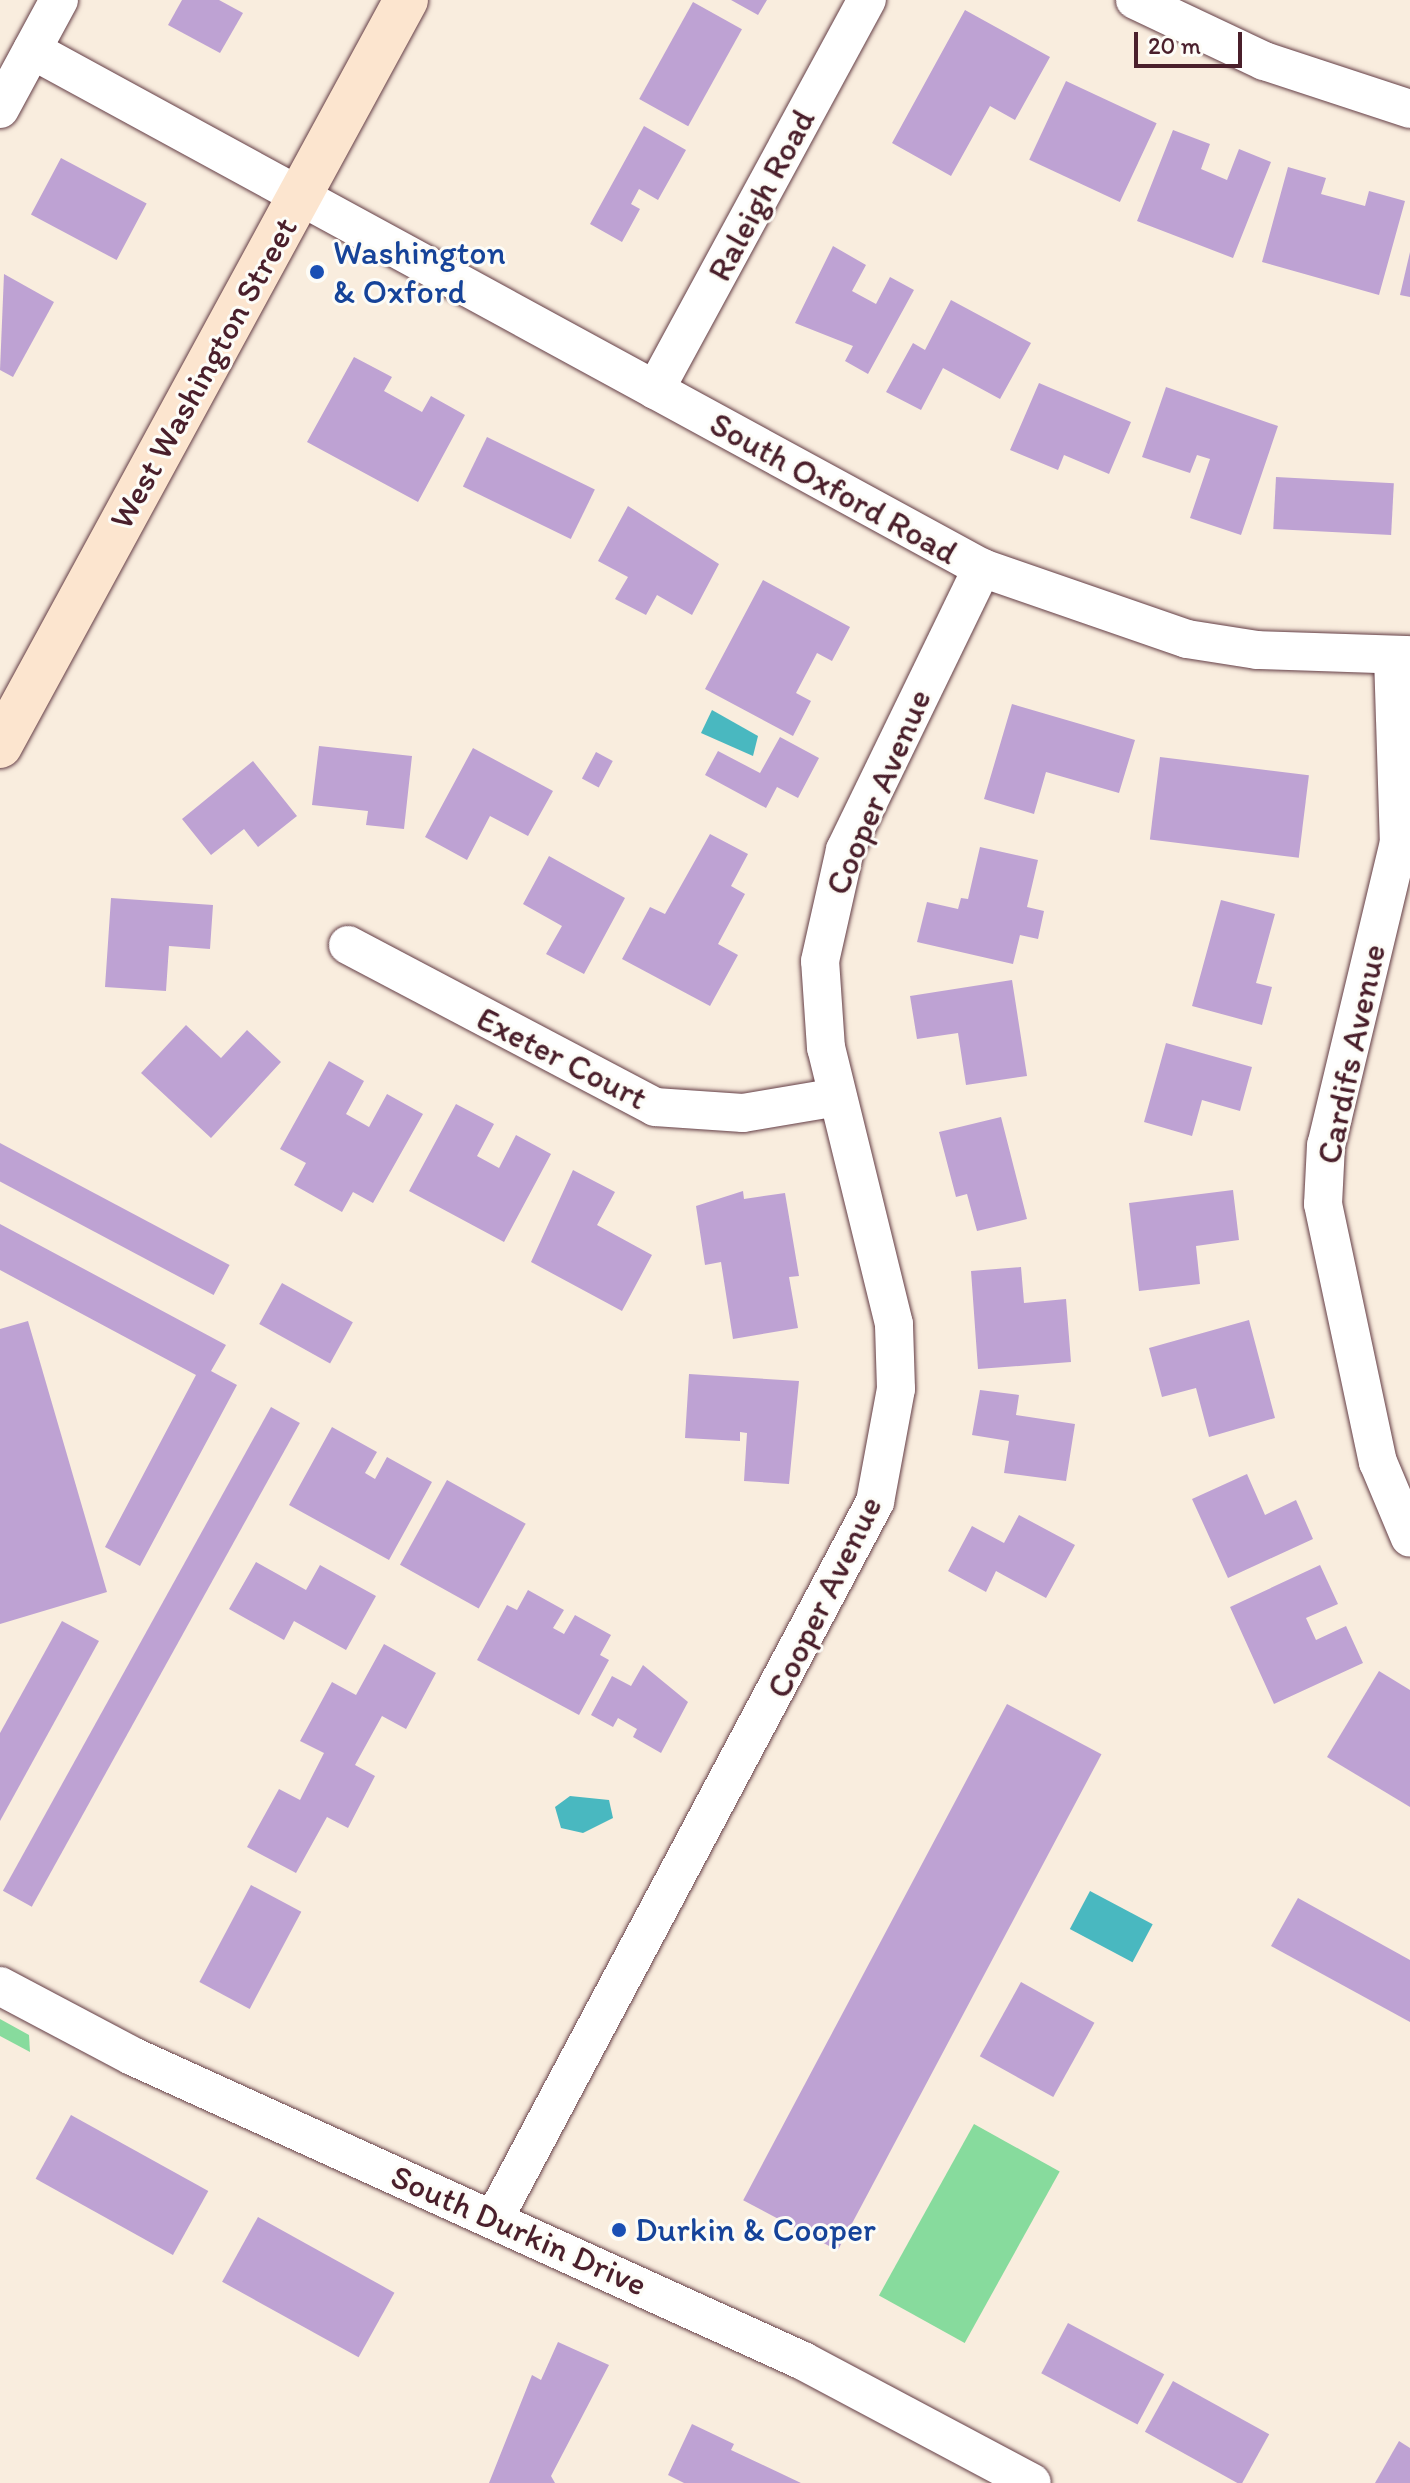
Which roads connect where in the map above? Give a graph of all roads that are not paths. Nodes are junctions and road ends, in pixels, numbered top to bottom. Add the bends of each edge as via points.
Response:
1 (59, 0) edge
2 (406, 0) edge
3 (867, 0) edge
4 (1135, 0) edge
5 (32, 50) junction
6 (0, 109) edge
7 (1410, 109) edge
8 (300, 196) junction
9 (655, 390) junction
10 (982, 568) junction
11 (1402, 655) edge
12 (0, 746) edge
13 (348, 945) dead end
14 (838, 1097) junction
15 (1410, 1538) edge
16 (0, 1986) edge
17 (495, 2217) junction
18 (1032, 2483) edge

1 - 5 street
2 - 8 street, West Washington Street
3 - 9 street, Raleigh Road
4 - 7 street via 1264,61
5 - 6 street
5 - 8 street, South Oxford Road
8 - 9 street, South Oxford Road
8 - 12 street, West Washington Street
9 - 10 street, South Oxford Road
10 - 11 street, South Oxford Road via 1187,639
10 - 14 street, Cooper Avenue via 868,796 829,903 821,1005
11 - 15 street, Cardifs Avenue via 1399,842 1329,1130 1323,1204 1378,1462
13 - 14 street, Exeter Court via 655,1107 743,1113
14 - 17 street, Cooper Avenue via 894,1324 896,1389 875,1502
16 - 17 street, South Durkin Drive via 132,2056
17 - 18 street, South Durkin Drive via 803,2361

